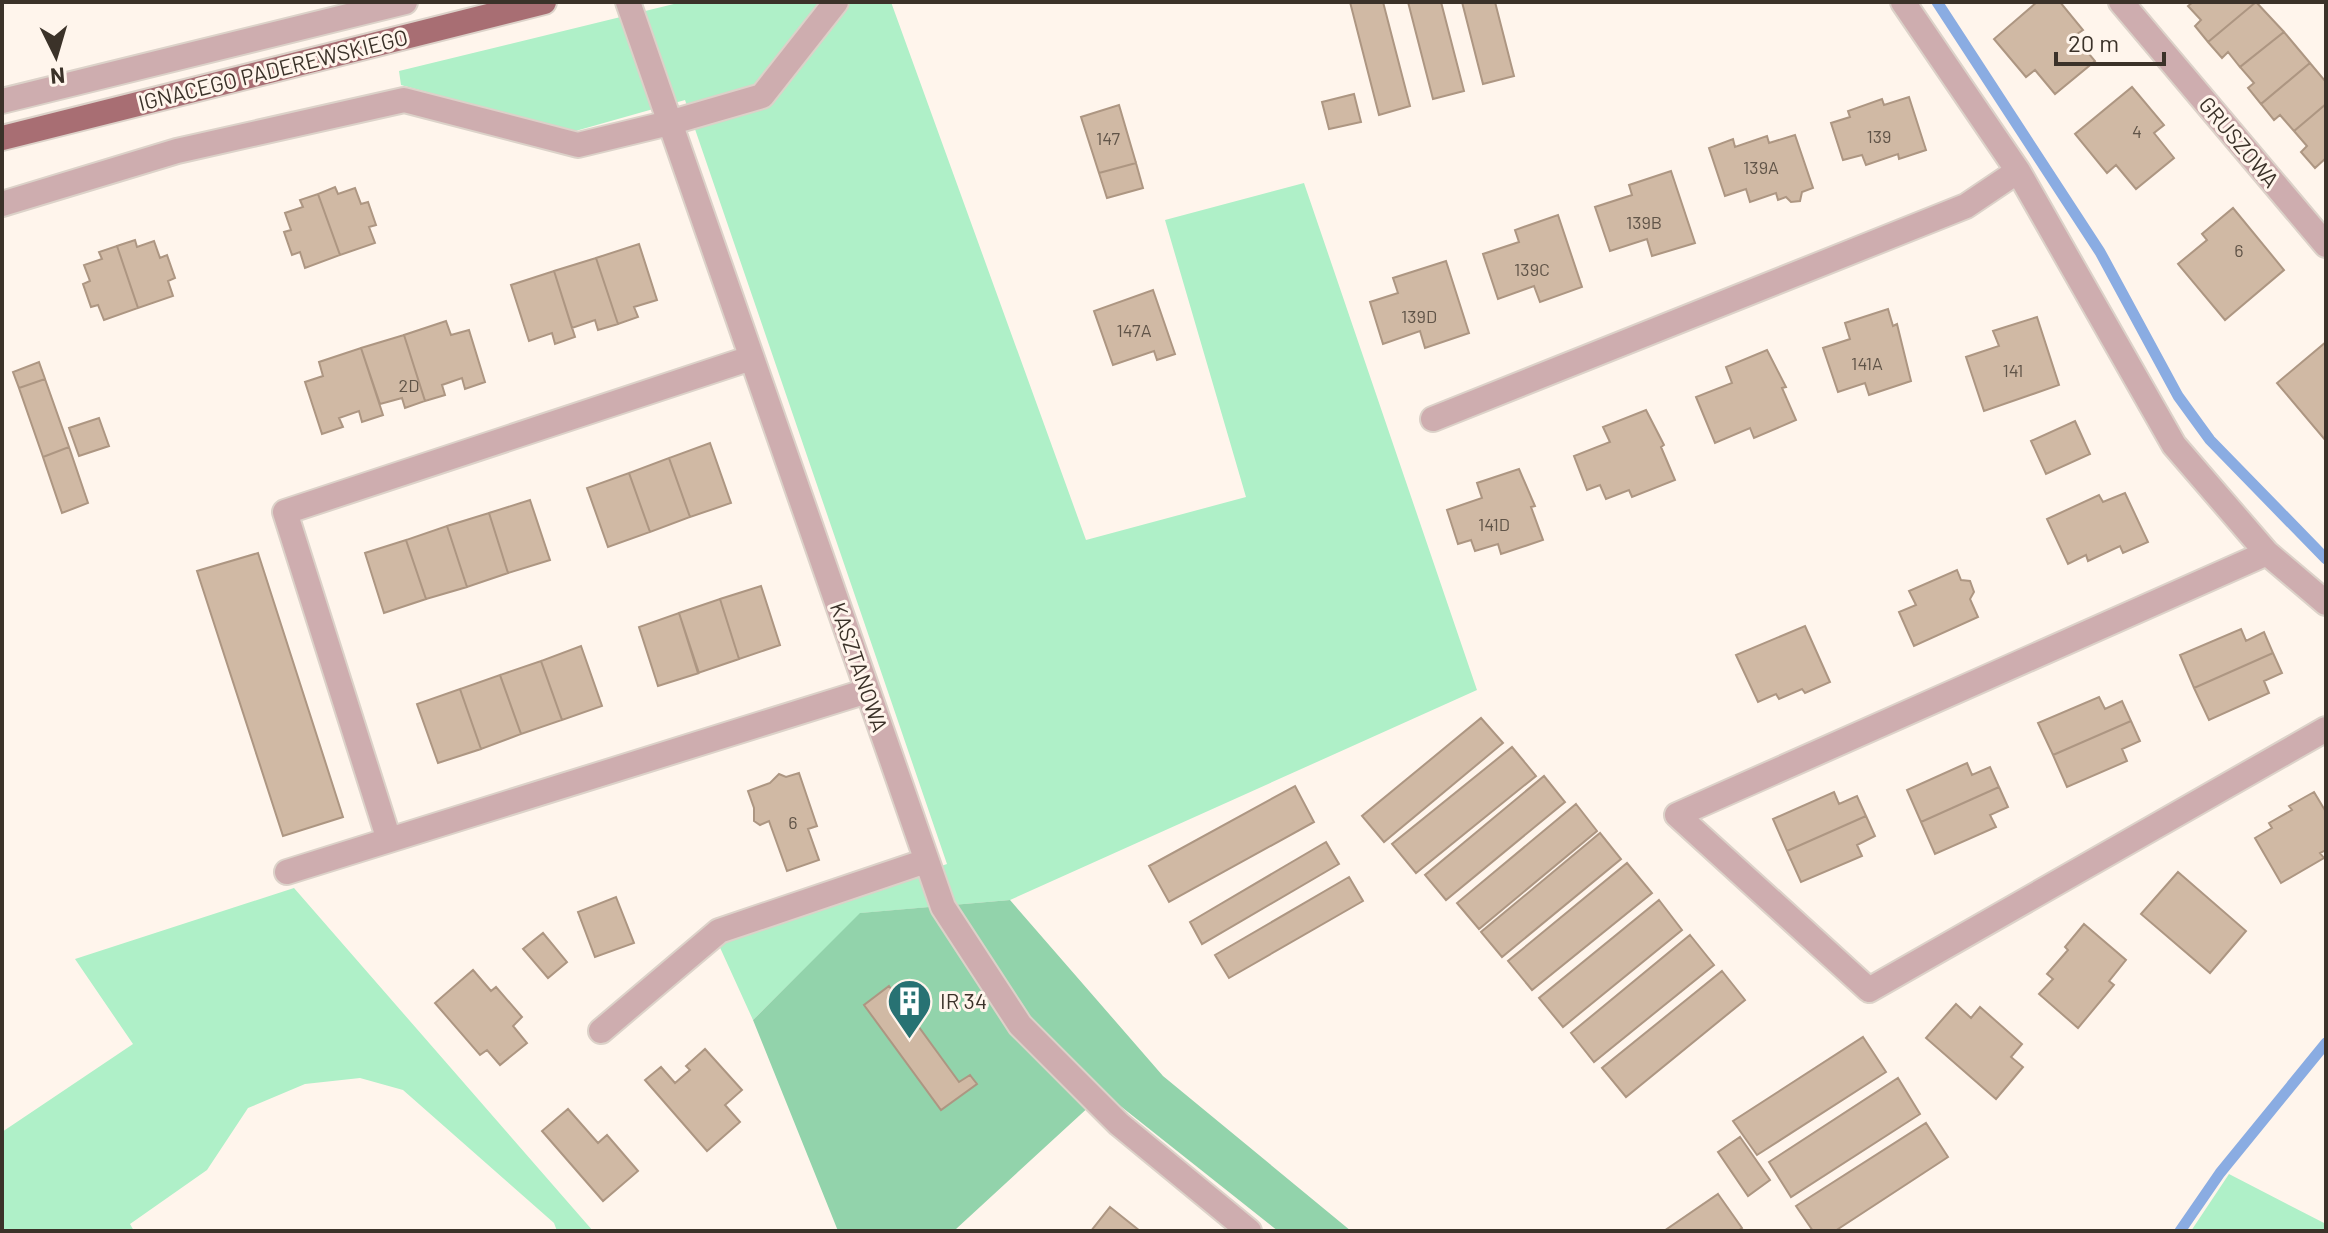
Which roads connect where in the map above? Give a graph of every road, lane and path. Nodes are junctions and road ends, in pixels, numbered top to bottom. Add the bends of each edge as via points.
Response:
1 (405, 2) edge
2 (544, 2) edge
3 (628, 2) edge
4 (836, 2) edge
5 (1903, 2) edge
6 (2121, 2) edge
7 (2, 101) edge
8 (669, 123) junction
9 (2, 138) edge
10 (2018, 171) junction
11 (2, 204) edge
12 (2326, 245) edge
13 (751, 358) junction
14 (1433, 419) dead end
15 (2267, 553) junction
16 (2326, 603) edge
17 (867, 691) junction
18 (2326, 729) edge
19 (389, 840) junction
20 (926, 861) junction
21 (287, 872) dead end
22 (601, 1031) dead end
23 (1249, 1231) edge

1 - 7 street
2 - 9 main road, IGNACEGO PADEREWSKIEGO
3 - 8 street, KASZTANOWA
4 - 8 street via 762,96
5 - 10 street
6 - 12 street, GRUSZOWA
8 - 11 street via 578,145 404,100 177,151
8 - 13 street, KASZTANOWA
10 - 14 street via 1966,206
10 - 15 street via 2174,445
13 - 17 street, KASZTANOWA
13 - 19 street via 285,512
15 - 16 street
15 - 18 street via 1677,815 1869,990
17 - 19 street
17 - 20 street, KASZTANOWA
19 - 21 street
20 - 22 street via 719,931
20 - 23 street, KASZTANOWA via 943,907 1020,1025 1119,1124

